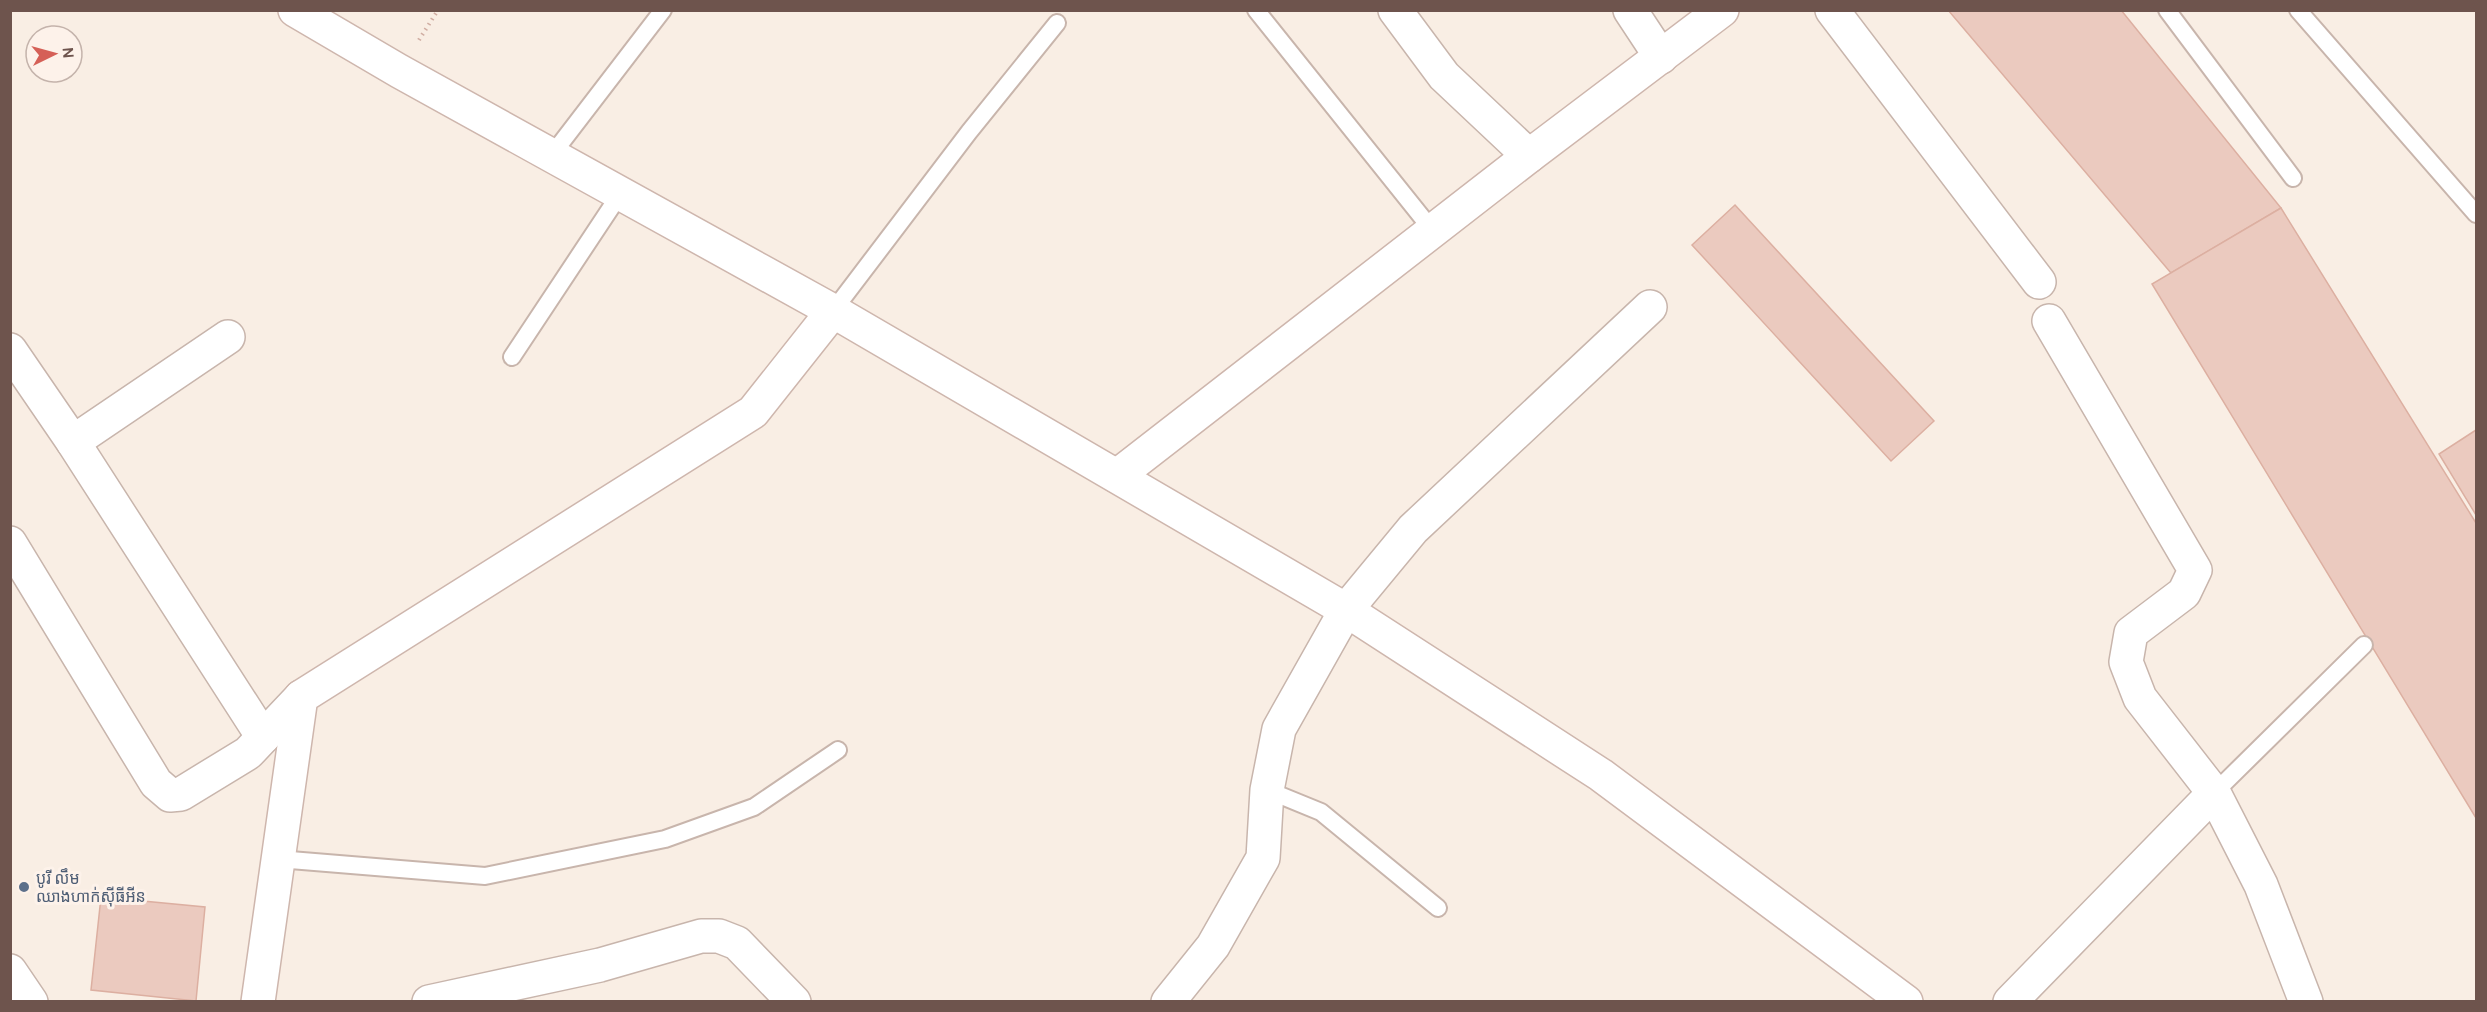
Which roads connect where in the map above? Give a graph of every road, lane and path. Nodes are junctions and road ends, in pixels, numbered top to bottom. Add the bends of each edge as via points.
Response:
1 (295, 10) edge
2 (663, 10) edge
3 (1256, 10) edge
4 (1395, 10) edge
5 (1630, 10) edge
6 (1722, 10) edge
7 (1832, 10) edge
8 (2167, 10) edge
9 (2298, 10) edge
10 (1057, 23) dead end
11 (1661, 57) junction
12 (551, 156) junction
13 (1529, 156) junction
14 (2293, 178) dead end
15 (620, 194) junction
16 (2476, 214) edge
17 (1433, 231) junction
18 (2039, 282) dead end
19 (1650, 307) dead end
20 (832, 311) junction
21 (2049, 321) dead end
22 (228, 337) dead end
23 (10, 350) edge
24 (512, 357) dead end
25 (73, 442) junction
26 (1117, 476) junction
27 (10, 543) edge
28 (1346, 610) junction
29 (2364, 645) dead end
30 (301, 697) junction
31 (263, 737) junction
32 (838, 750) dead end
33 (1267, 790) junction
34 (2214, 793) junction
35 (278, 859) junction
36 (1438, 908) dead end
37 (10, 971) edge
38 (31, 1002) edge
39 (258, 1002) edge
40 (429, 1002) edge
41 (794, 1002) edge
42 (1168, 1002) edge
43 (1906, 1002) edge
44 (2010, 1002) edge
45 (2306, 1002) edge

1 - 12 street
2 - 12 lane
3 - 17 lane
4 - 13 street via 1444,76
5 - 11 street
6 - 11 street
7 - 18 street
8 - 14 lane
9 - 16 lane
10 - 20 lane
11 - 13 street
12 - 15 street
13 - 17 street
15 - 20 street
15 - 24 lane
17 - 26 street
19 - 28 street via 1413,529
20 - 26 street
20 - 30 street via 753,412
21 - 34 street via 2195,570 2184,593 2131,633 2126,662 2140,698
22 - 25 street
23 - 25 street
25 - 31 street
26 - 28 street
27 - 31 street via 156,783 170,795 181,794 248,753
28 - 33 street via 1279,729
28 - 43 street via 1601,775
29 - 34 lane
30 - 31 street
30 - 35 street
32 - 35 lane via 754,807 664,839 484,876
33 - 36 lane via 1321,812
33 - 42 street via 1263,858 1213,946
34 - 44 street
34 - 45 street via 2261,885
35 - 39 street
37 - 38 street
40 - 41 street via 600,965 701,936 719,936 737,943

